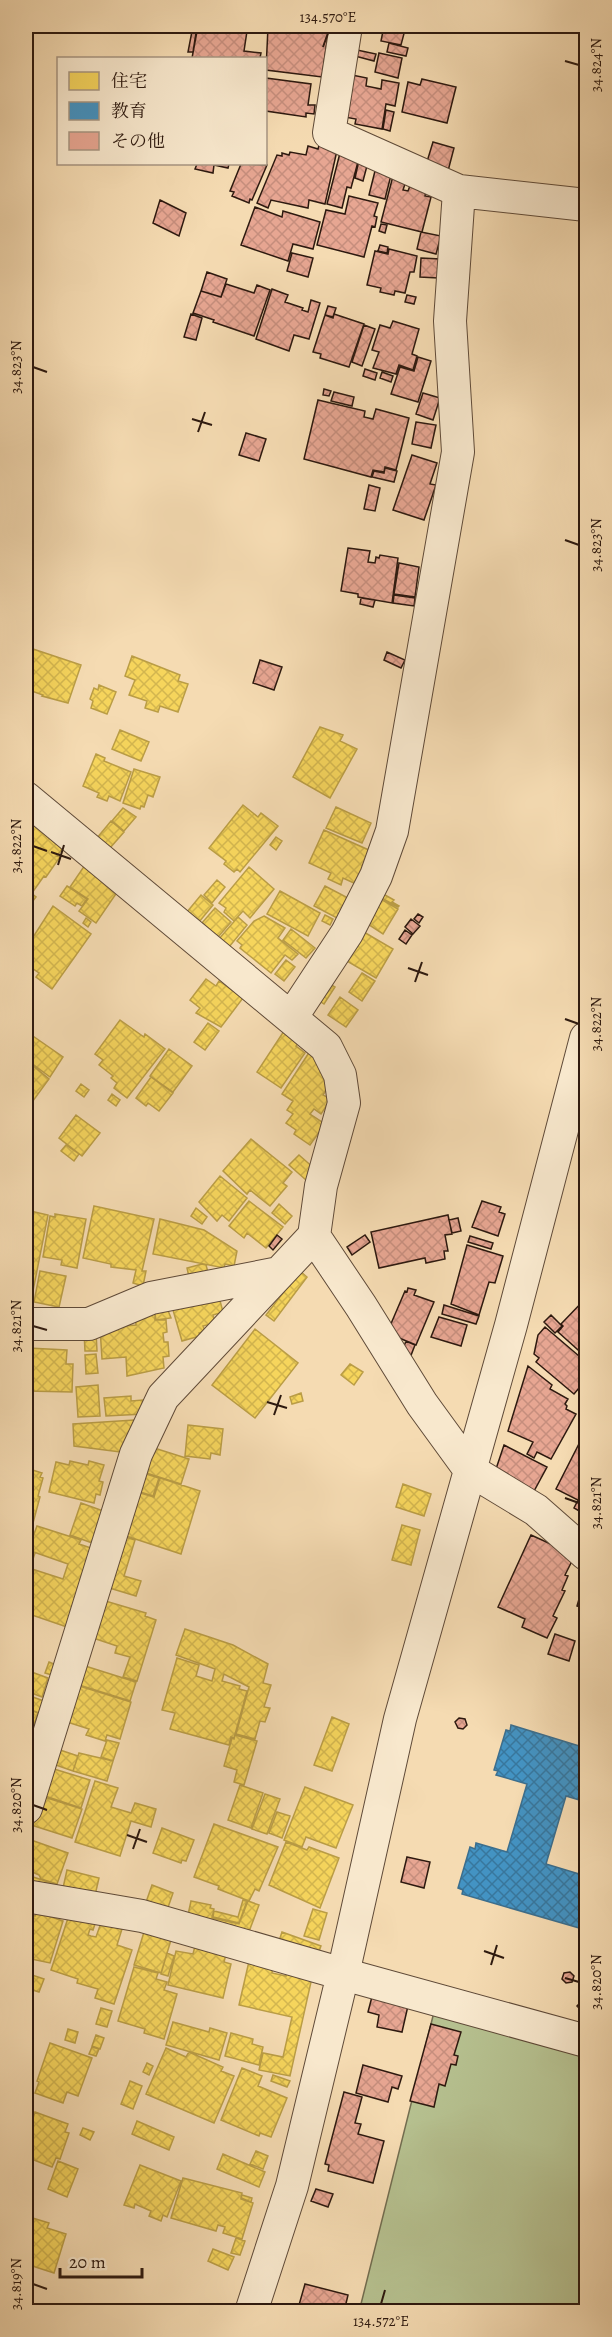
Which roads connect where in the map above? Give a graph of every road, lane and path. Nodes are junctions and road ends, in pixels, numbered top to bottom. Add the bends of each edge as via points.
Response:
1 (346, 26) edge
2 (459, 190) junction
3 (586, 205) edge
4 (26, 798) edge
5 (291, 1018) junction
6 (586, 1038) edge
7 (582, 1081) edge
8 (314, 1236) junction
9 (279, 1273) junction
10 (26, 1324) edge
11 (470, 1470) junction
12 (586, 1554) edge
13 (26, 1808) edge
14 (26, 1896) edge
15 (343, 1974) junction
16 (586, 2041) edge
17 (251, 2312) edge

1 - 2 street via 329,133
2 - 3 street
2 - 5 street via 450,321 458,452 392,831 376,876 347,933
4 - 5 street
5 - 8 street via 326,1047 340,1075 344,1103 321,1186
6 - 7 street
7 - 11 street
8 - 9 street
8 - 11 street via 422,1404
9 - 10 street via 151,1298 89,1324
9 - 13 street via 163,1397 140,1445
11 - 12 street via 537,1510
11 - 15 street via 400,1719
14 - 15 street via 142,1916
15 - 16 street
15 - 17 street via 292,2186

